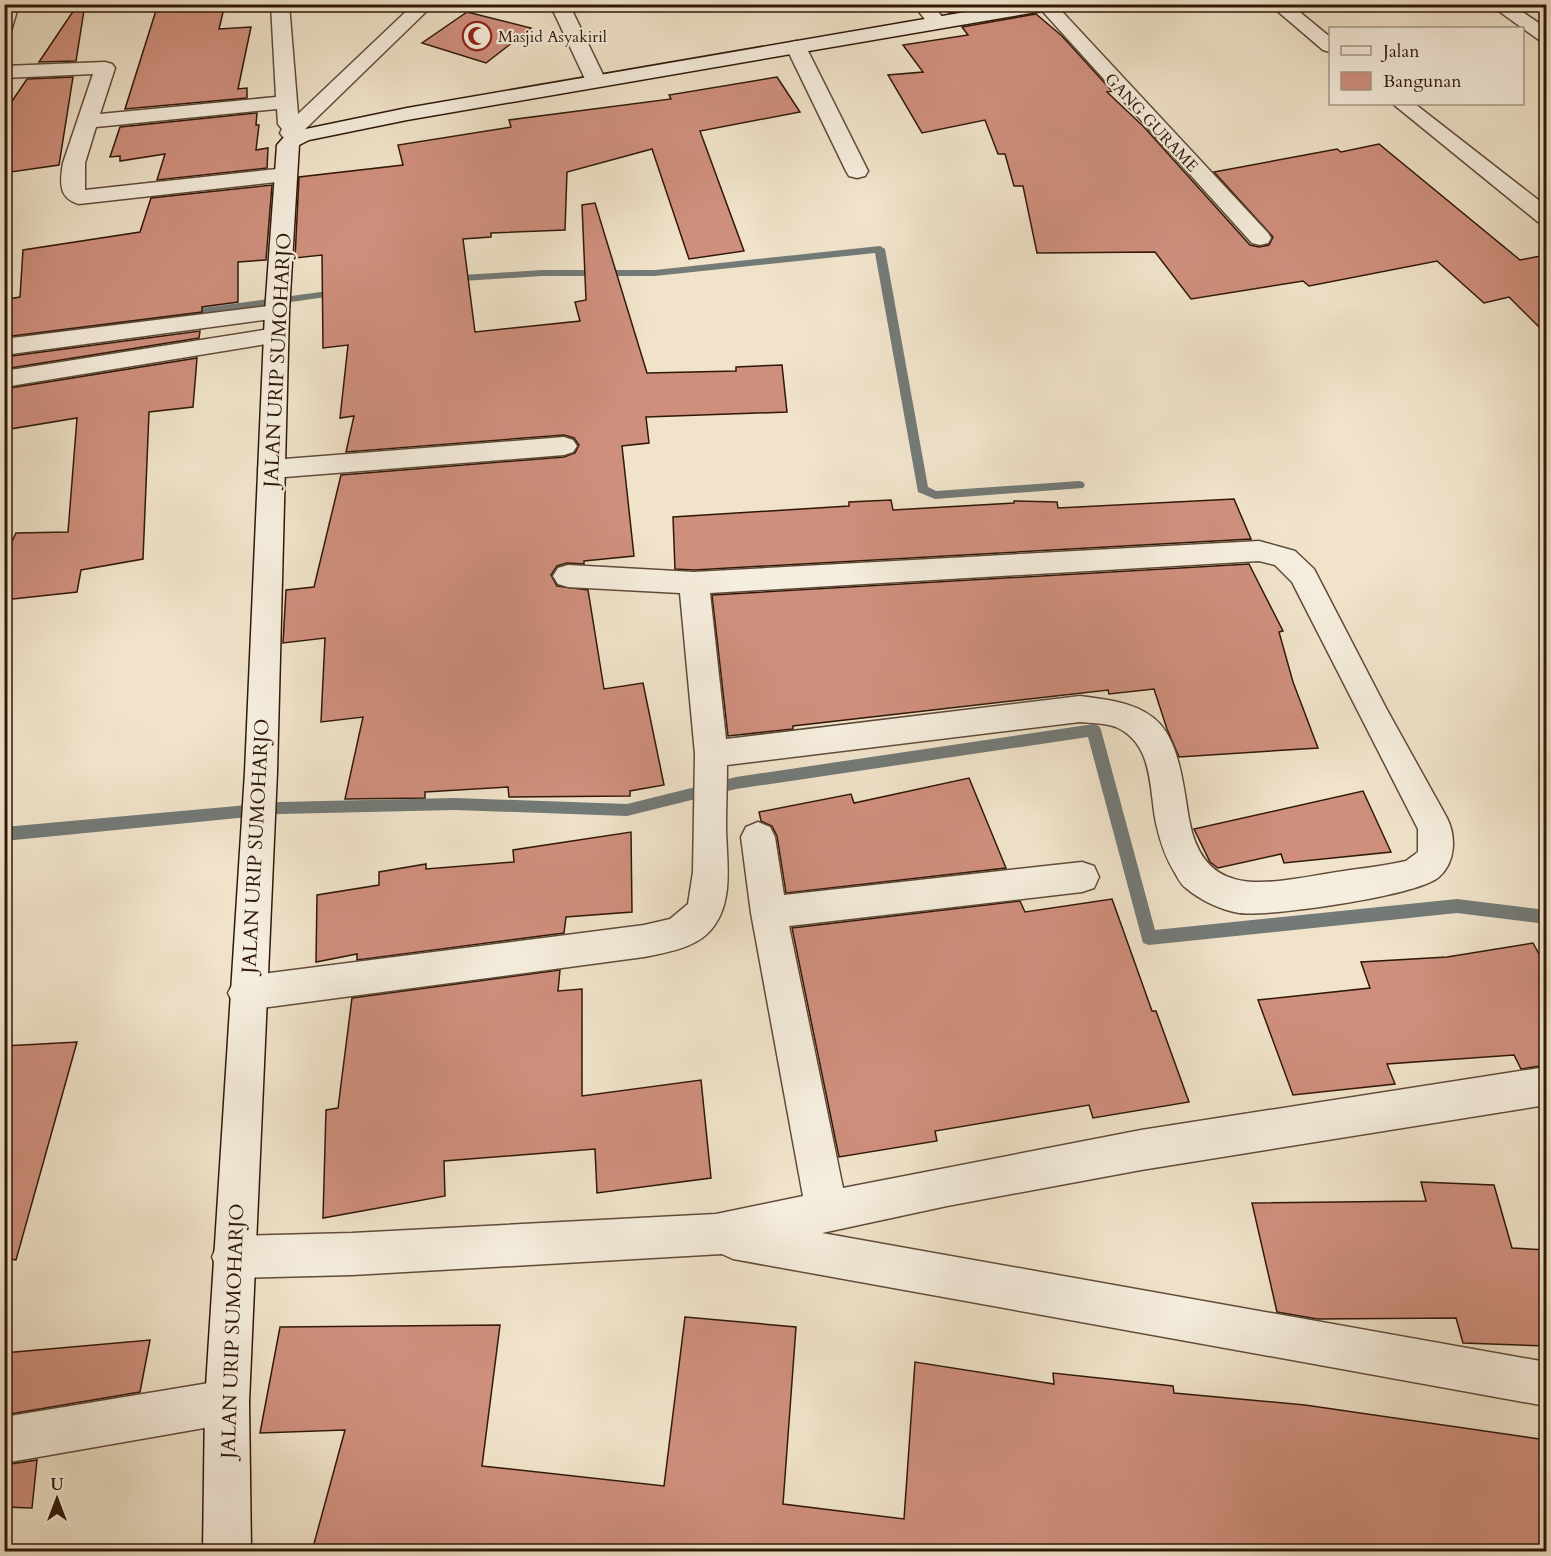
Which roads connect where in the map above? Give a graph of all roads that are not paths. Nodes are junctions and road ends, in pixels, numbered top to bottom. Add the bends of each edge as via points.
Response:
1 (10, 4) edge
2 (280, 4) edge
3 (425, 4) edge
4 (559, 4) edge
5 (922, 4) edge
6 (1278, 4) edge
7 (1498, 4) edge
8 (1046, 5) edge
9 (938, 24) junction
10 (4, 27) edge
11 (1546, 36) edge
12 (1329, 45) edge
13 (796, 47) junction
14 (4, 72) edge
15 (596, 81) junction
16 (286, 102) junction
17 (1404, 105) edge
18 (86, 122) junction
19 (291, 137) junction
20 (857, 171) dead end
21 (286, 175) junction
22 (1546, 217) edge
23 (1260, 238) dead end
24 (277, 311) junction
25 (4, 346) edge
26 (4, 379) edge
27 (564, 446) dead end
28 (272, 469) junction
29 (568, 576) dead end
30 (694, 583) junction
31 (711, 765) junction
32 (758, 837) dead end
33 (1082, 878) dead end
34 (769, 913) junction
35 (247, 993) junction
36 (1546, 1086) edge
37 (827, 1212) junction
38 (716, 1235) junction
39 (233, 1257) junction
40 (1546, 1384) edge
41 (227, 1402) junction
42 (4, 1440) edge
43 (227, 1551) edge

1 - 10 street
2 - 16 street, JALAN URIP SUMOHARJO
3 - 19 street
4 - 15 street
5 - 9 street
6 - 12 street
7 - 11 street
8 - 9 street
8 - 23 street, GANG GURAME
9 - 13 street
13 - 15 street
13 - 20 street
14 - 18 street via 104,68 106,72
15 - 19 street
16 - 18 street
16 - 19 street, JALAN URIP SUMOHARJO
17 - 22 street
18 - 21 street via 72,174 74,195 79,197
19 - 21 street, JALAN URIP SUMOHARJO
21 - 24 street, JALAN URIP SUMOHARJO
24 - 25 street
24 - 26 street
24 - 28 street, JALAN URIP SUMOHARJO
27 - 28 street
28 - 35 street, JALAN URIP SUMOHARJO via 261,772
29 - 30 street
30 - 31 street
30 - 31 street via 1259,551 1280,554 1304,577 1435,828 1437,845 1433,860 1425,868 1389,880 1265,898 1245,898 1208,887 1183,859 1161,756 1152,735 1131,719 1100,709
31 - 35 street via 707,902 688,927 644,941
32 - 34 street
33 - 34 street
34 - 37 street
35 - 39 street, JALAN URIP SUMOHARJO
36 - 37 street via 1141,1150
37 - 38 street
38 - 39 street
38 - 40 street
39 - 41 street, JALAN URIP SUMOHARJO
41 - 42 street
41 - 43 street, JALAN URIP SUMOHARJO

